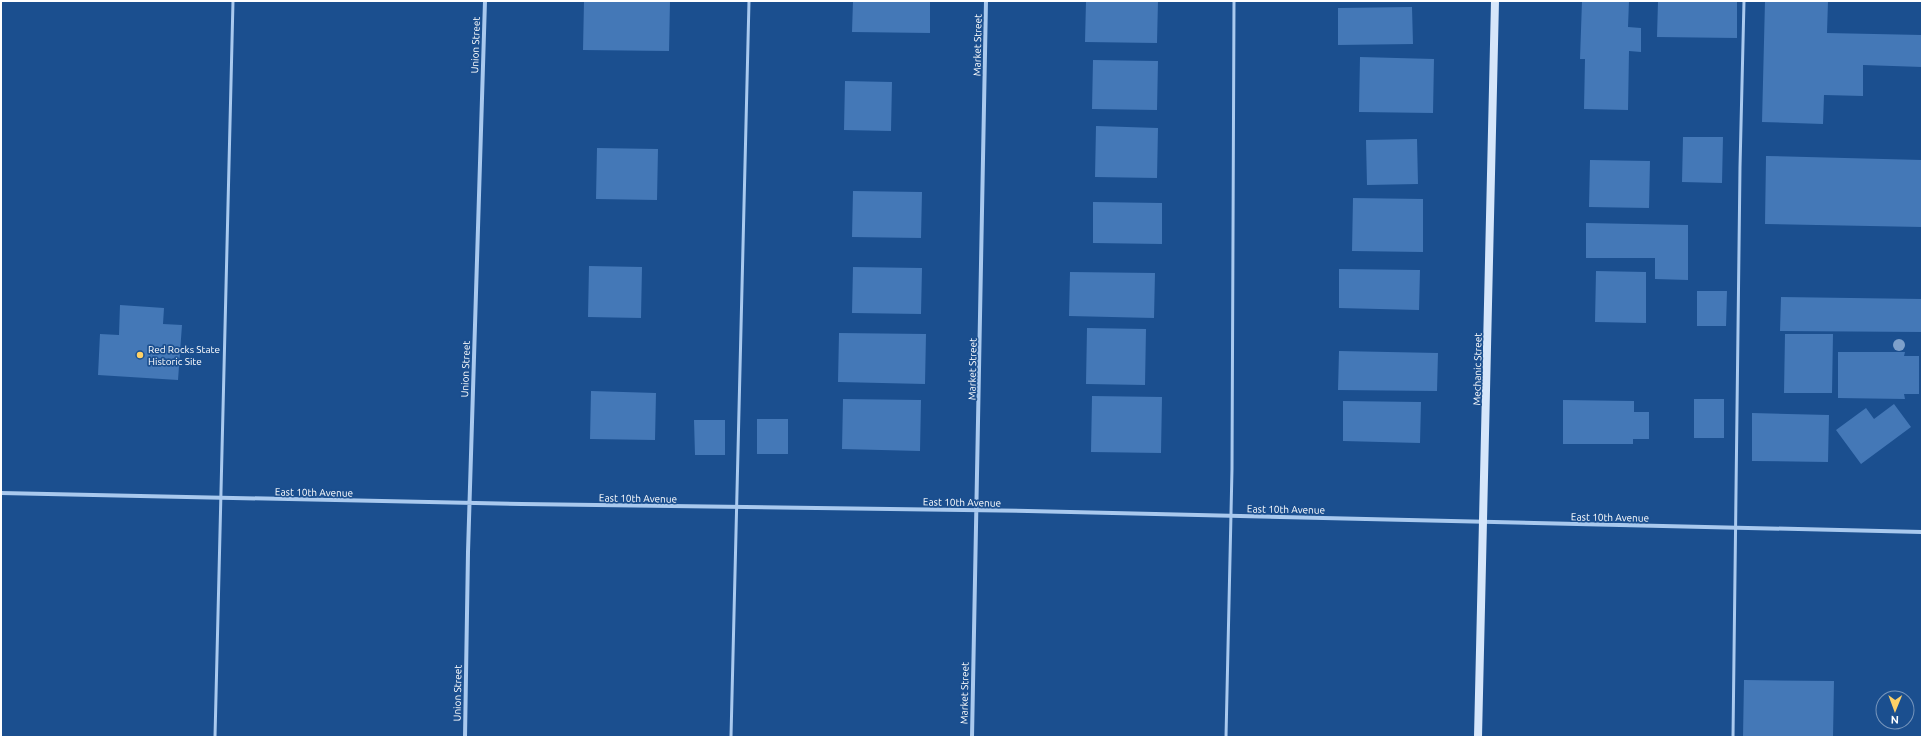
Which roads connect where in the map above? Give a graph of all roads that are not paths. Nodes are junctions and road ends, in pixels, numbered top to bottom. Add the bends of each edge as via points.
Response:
1 (233, 1) edge
2 (485, 1) edge
3 (749, 1) edge
4 (986, 1) edge
5 (1234, 1) edge
6 (1495, 1) edge
7 (1744, 1) edge
8 (1, 493) edge
9 (222, 498) junction
10 (469, 503) junction
11 (736, 507) junction
12 (977, 510) junction
13 (1231, 516) junction
14 (1484, 522) junction
15 (1737, 528) junction
16 (1922, 532) edge
17 (215, 737) edge
18 (465, 737) edge
19 (731, 737) edge
20 (972, 737) edge
21 (1226, 737) edge
22 (1478, 737) edge
23 (1734, 737) edge

1 - 9 lane
2 - 10 street, Union Street
3 - 11 lane
4 - 12 street, Market Street
5 - 13 lane
6 - 14 street, Mechanic Street
7 - 15 lane
8 - 9 street, East 10th Avenue
9 - 10 street, East 10th Avenue
9 - 17 lane
10 - 11 street, East 10th Avenue
10 - 18 street, Union Street
11 - 12 street, East 10th Avenue
11 - 19 lane
12 - 13 street, East 10th Avenue
12 - 20 street, Market Street
13 - 14 street, East 10th Avenue
13 - 21 lane
14 - 15 street, East 10th Avenue
14 - 22 street, Mechanic Street
15 - 16 street, East 10th Avenue
15 - 23 lane

